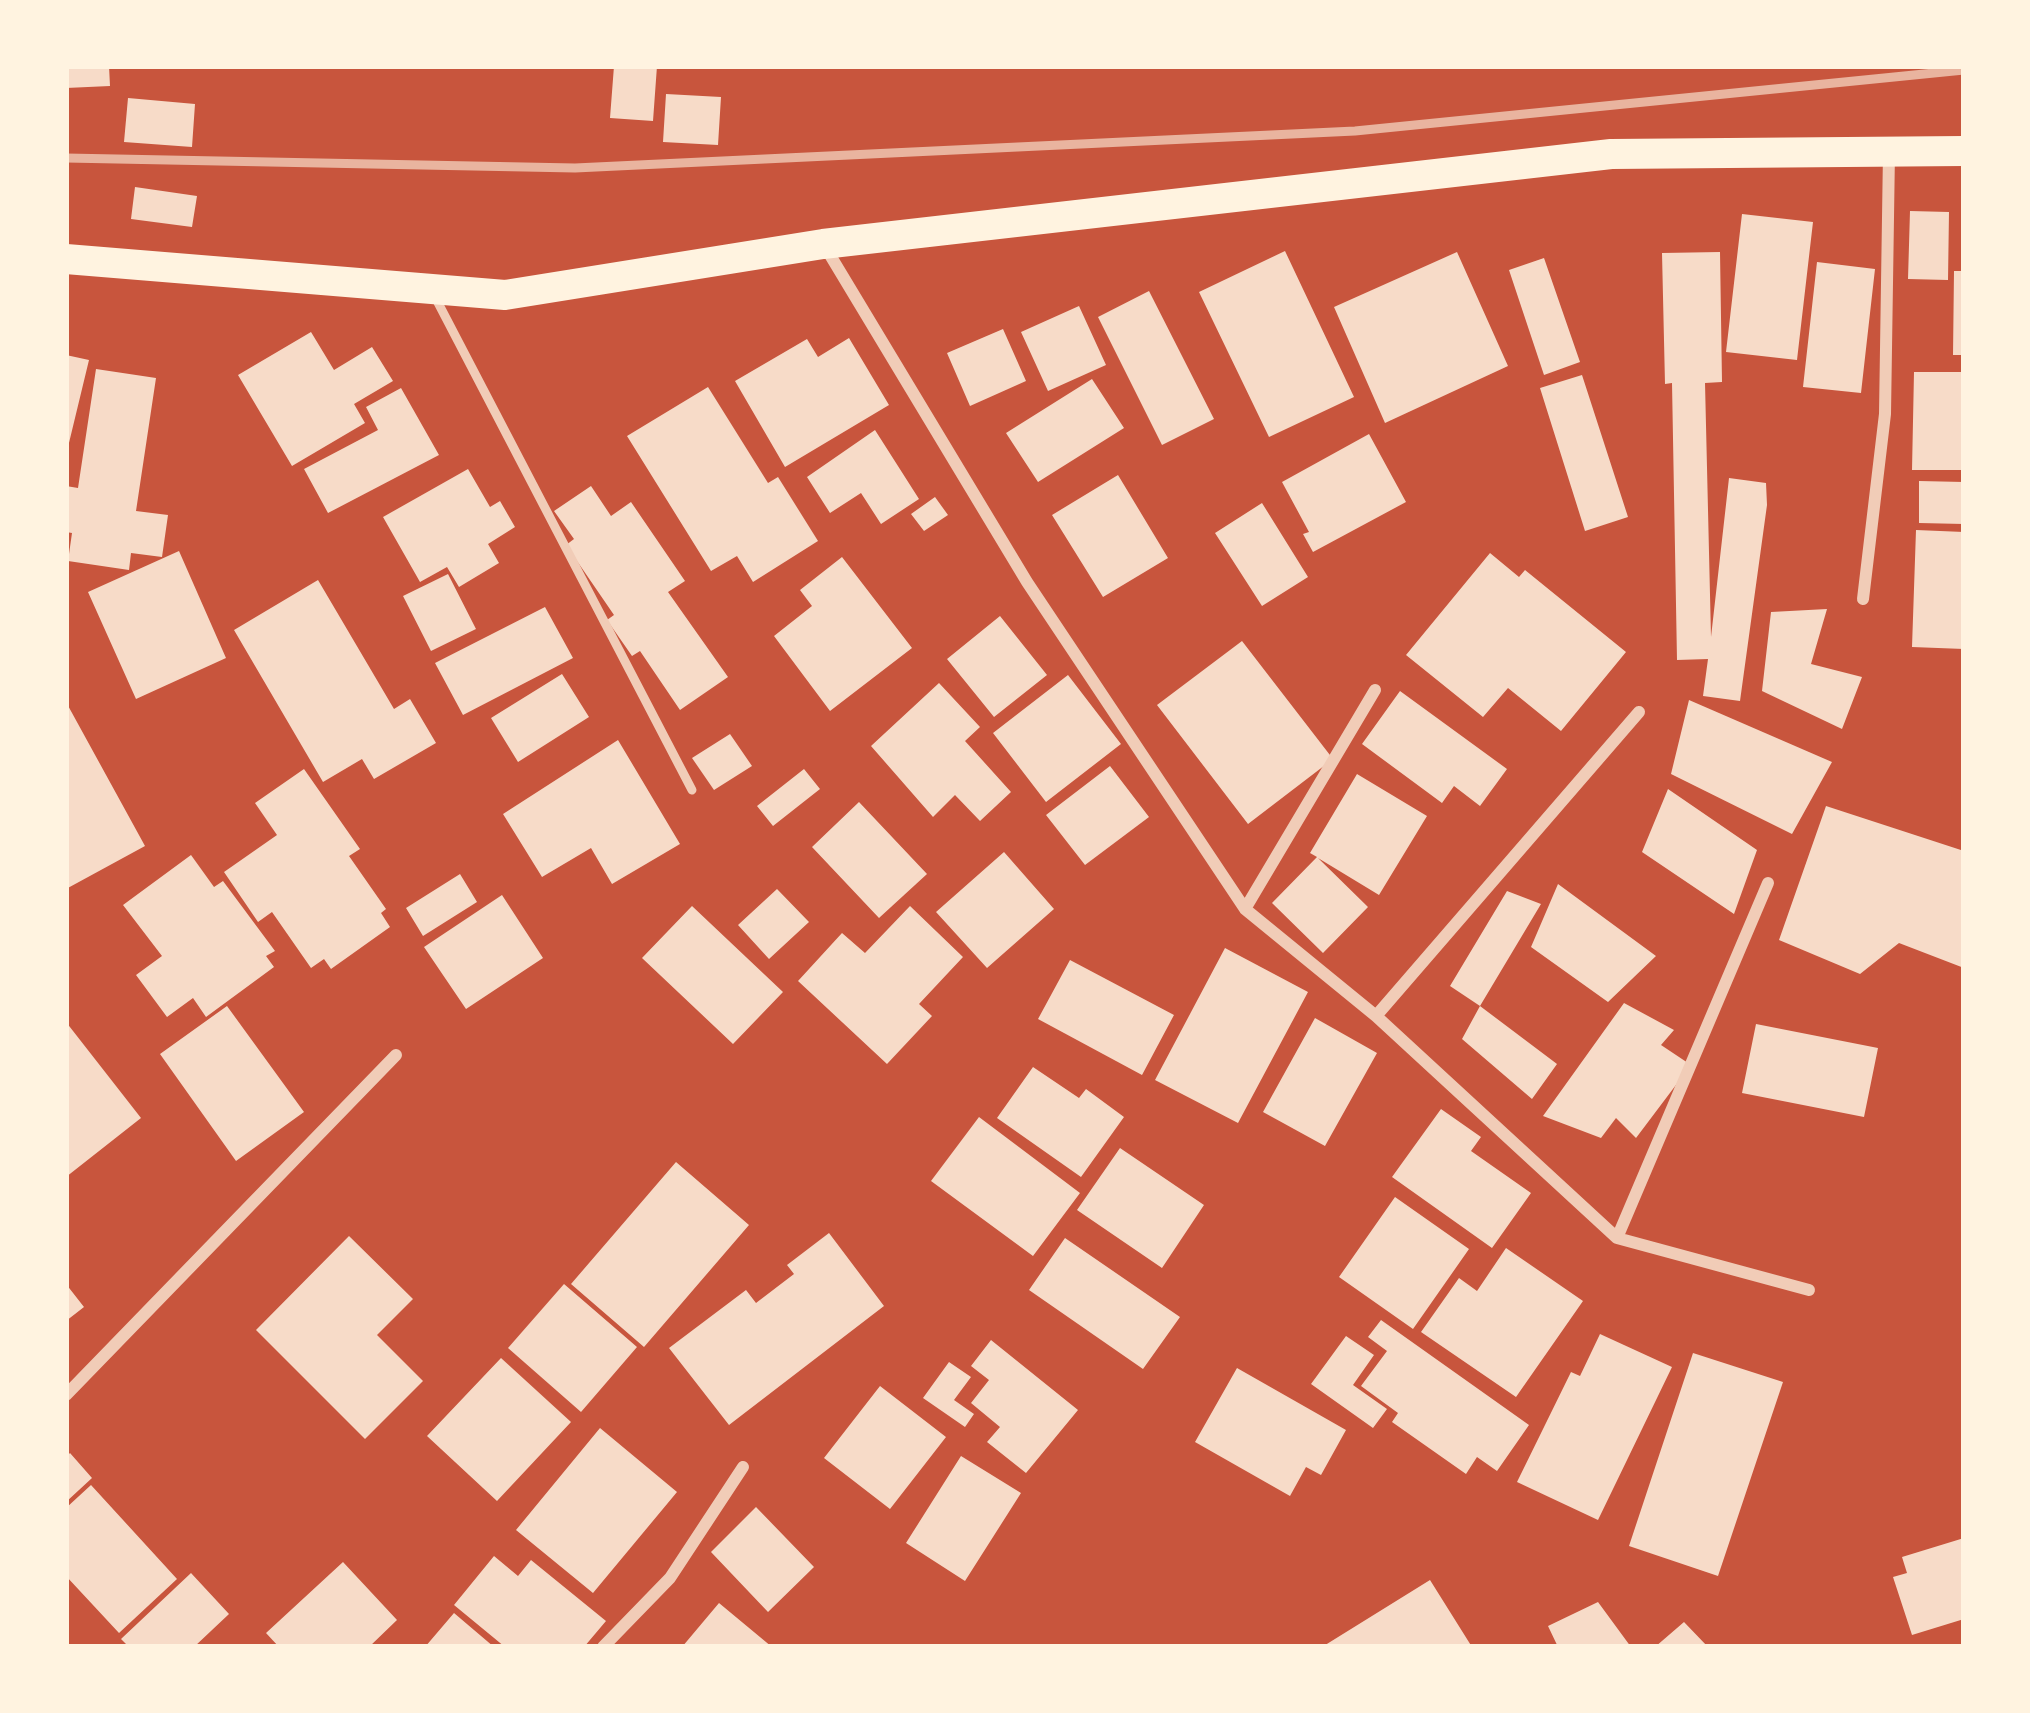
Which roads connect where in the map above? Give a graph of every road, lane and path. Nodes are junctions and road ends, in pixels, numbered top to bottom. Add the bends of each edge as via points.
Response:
1 (1889, 149) junction
2 (1964, 151) edge
3 (824, 244) junction
4 (66, 259) edge
5 (433, 293) junction
6 (1863, 599) dead end
7 (1375, 690) dead end
8 (1639, 712) dead end
9 (692, 790) dead end
10 (1768, 883) dead end
11 (1245, 909) junction
12 (1376, 1016) junction
13 (396, 1055) dead end
14 (1617, 1238) junction
15 (1809, 1290) dead end
16 (66, 1395) edge
17 (743, 1467) dead end
18 (603, 1647) edge

1 - 2 main road
1 - 3 main road via 1612,154
1 - 6 street via 1885,414
3 - 5 main road via 505,296
3 - 11 street via 1028,581
4 - 5 main road
5 - 9 lane
7 - 11 street
8 - 12 street
10 - 14 street
11 - 12 street
12 - 14 street
13 - 16 street
14 - 15 street
17 - 18 street via 670,1579

